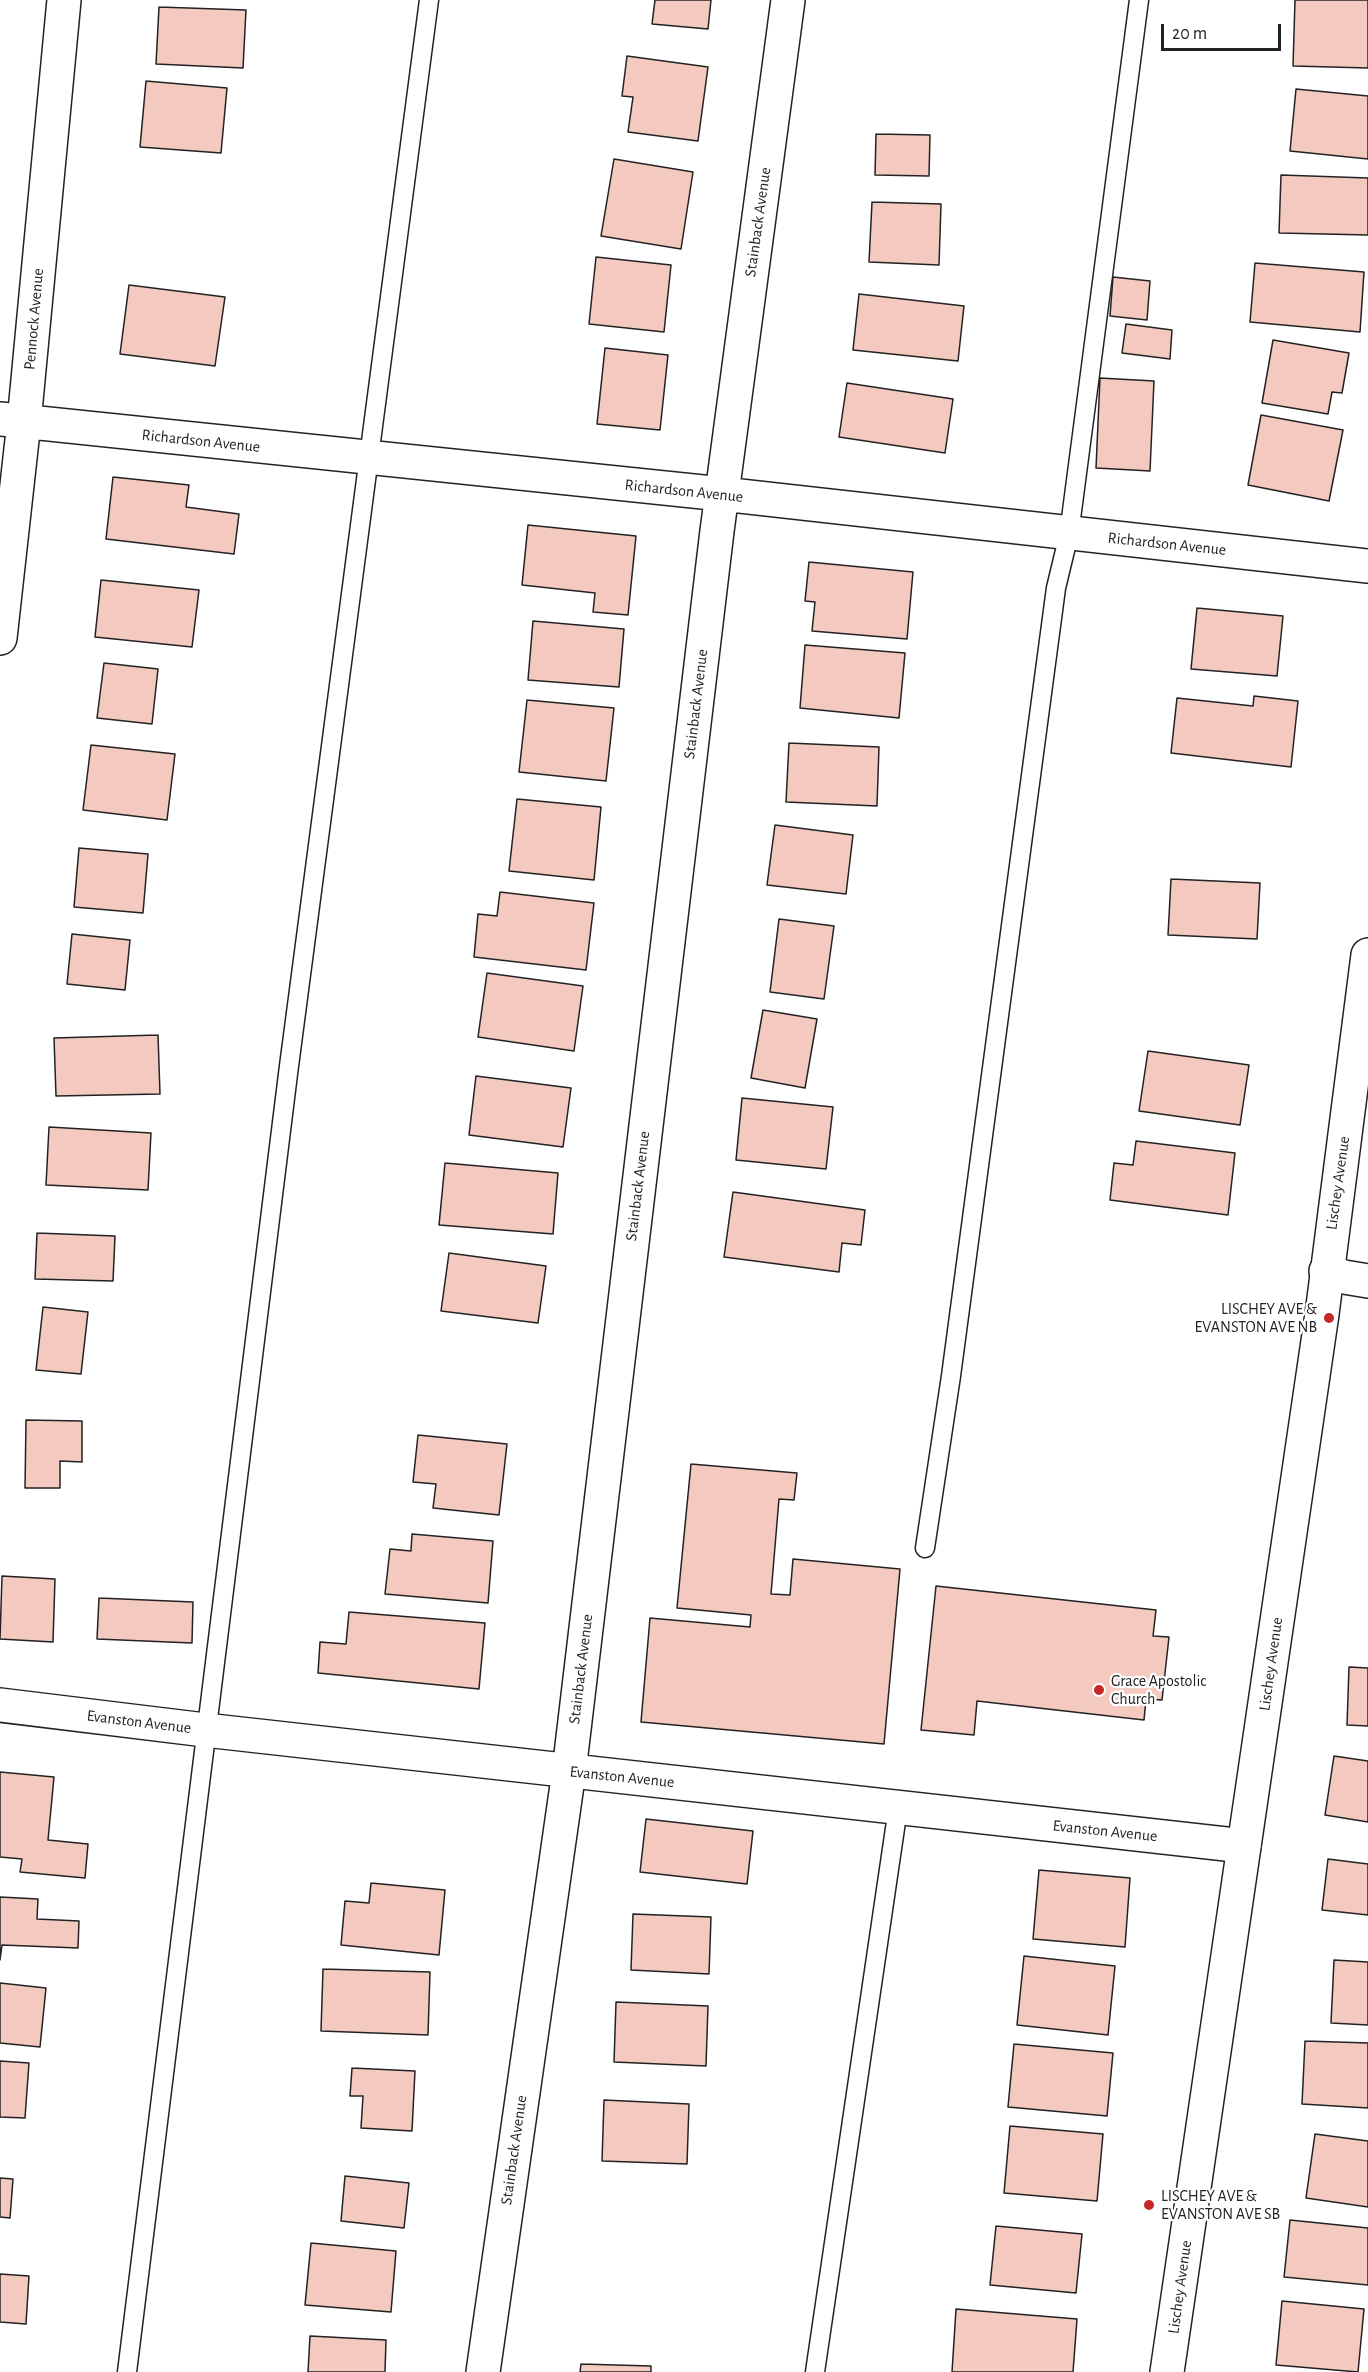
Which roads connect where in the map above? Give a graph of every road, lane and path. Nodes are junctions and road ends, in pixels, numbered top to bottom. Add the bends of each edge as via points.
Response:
1 (64, 0) edge
2 (429, 0) edge
3 (788, 0) edge
4 (1139, 0) edge
5 (12, 420) edge
6 (369, 459) junction
7 (722, 494) junction
8 (1069, 534) junction
9 (1368, 566) edge
10 (0, 638) edge
11 (1368, 955) edge
12 (1326, 1271) junction
13 (1368, 1281) edge
14 (925, 1548) dead end
15 (0, 1705) edge
16 (205, 1730) junction
17 (569, 1771) junction
18 (898, 1808) junction
19 (1244, 1846) junction
20 (127, 2372) edge
21 (483, 2372) edge
22 (815, 2372) edge
23 (1167, 2372) edge

1 - 5 street, Pennock Avenue
2 - 6 lane
3 - 7 street, Stainback Avenue
4 - 8 lane
5 - 6 street, Richardson Avenue
5 - 10 street, Pennock Avenue
6 - 7 street, Richardson Avenue
6 - 16 lane
7 - 8 street, Richardson Avenue
7 - 17 street, Stainback Avenue
8 - 9 street, Richardson Avenue
8 - 14 lane via 1056,588 953,1365
11 - 12 street, Lischey Avenue
12 - 13 street
12 - 19 street, Lischey Avenue
15 - 16 street, Evanston Avenue
16 - 17 street, Evanston Avenue
16 - 20 lane
17 - 18 street, Evanston Avenue
17 - 21 street, Stainback Avenue
18 - 19 street, Evanston Avenue
18 - 22 lane
19 - 23 street, Lischey Avenue

